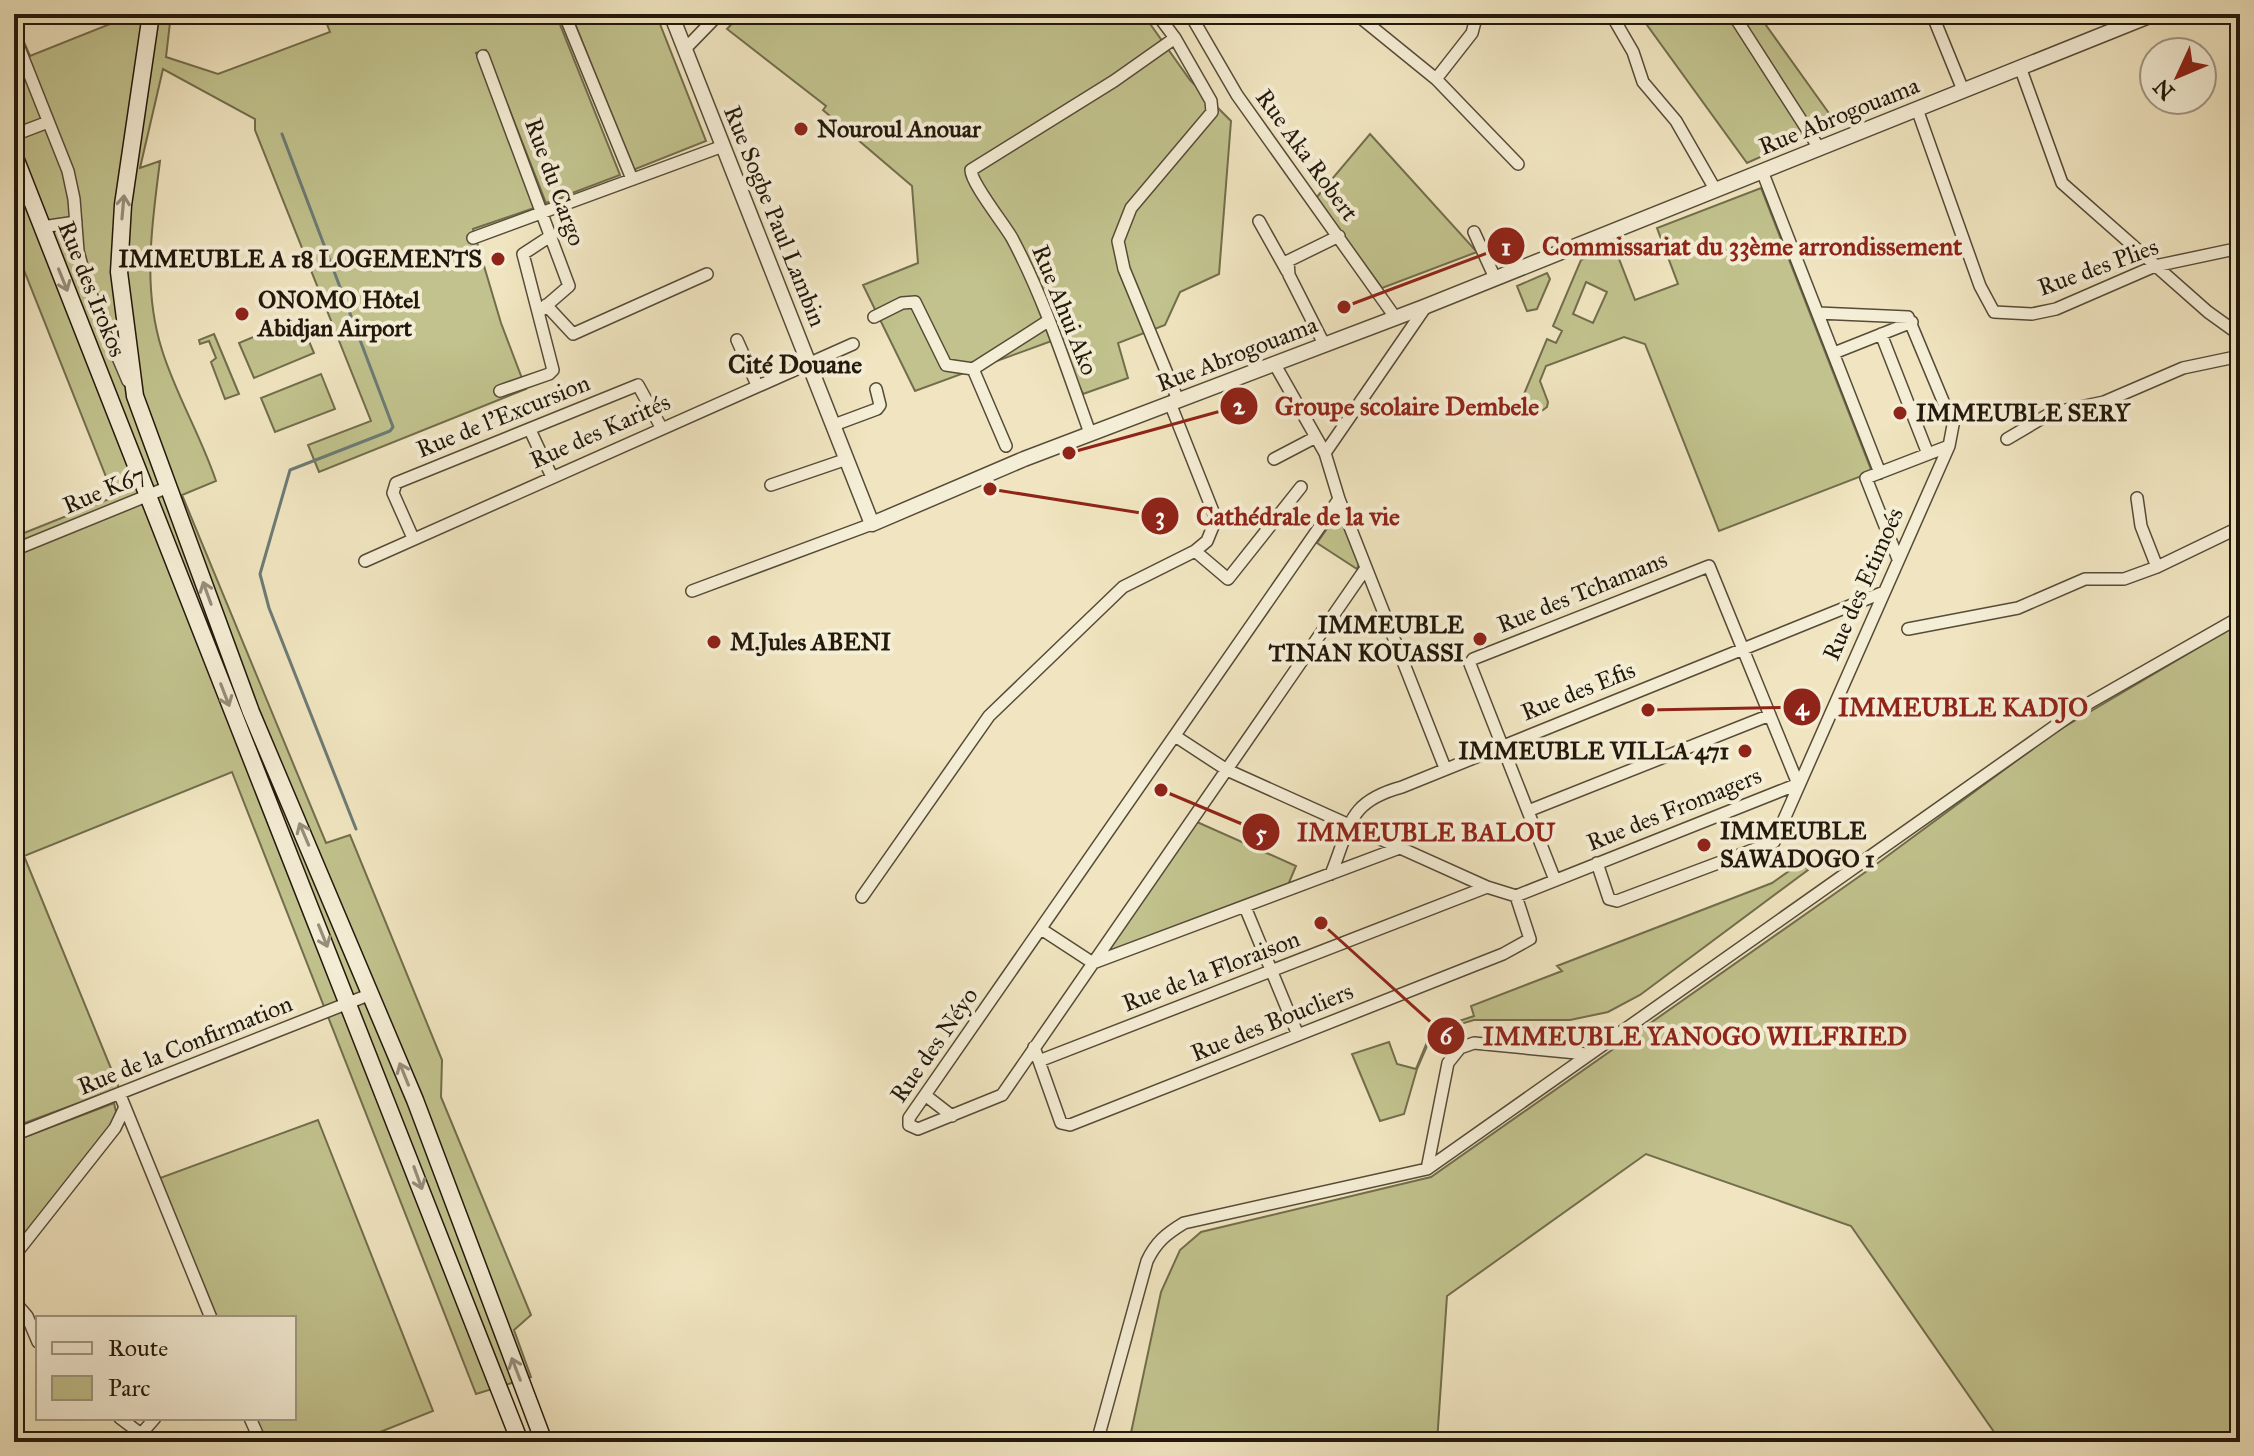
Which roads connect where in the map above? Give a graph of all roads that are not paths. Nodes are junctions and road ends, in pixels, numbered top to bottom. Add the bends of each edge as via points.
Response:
1 (151, 14) edge
2 (671, 14) edge
3 (719, 14) edge
4 (1175, 14) edge
5 (1190, 14) edge
6 (1356, 14) edge
7 (1477, 14) edge
8 (1611, 14) edge
9 (1733, 14) edge
10 (1932, 14) edge
11 (2154, 14) edge
12 (1160, 19) edge
13 (568, 23) dead end
14 (14, 35) edge
15 (1175, 38) junction
16 (685, 49) junction
17 (483, 56) dead end
18 (2020, 67) junction
19 (1436, 79) junction
20 (1963, 90) junction
21 (1917, 109) junction
22 (48, 122) junction
23 (14, 135) edge
24 (723, 146) junction
25 (1819, 148) junction
26 (14, 155) edge
27 (1518, 164) dead end
28 (1762, 171) junction
29 (632, 179) junction
30 (1715, 189) junction
31 (543, 211) junction
32 (1259, 221) dead end
33 (76, 222) junction
34 (42, 227) junction
35 (1474, 232) dead end
36 (552, 235) junction
37 (1339, 236) junction
38 (473, 238) dead end
39 (2240, 248) edge
40 (2155, 266) junction
41 (707, 274) dead end
42 (1289, 275) junction
43 (1495, 278) junction
44 (1428, 305) junction
45 (542, 308) junction
46 (1818, 313) junction
47 (874, 317) dead end
48 (1395, 317) junction
49 (1048, 321) junction
50 (1912, 322) junction
51 (1881, 334) junction
52 (2240, 335) edge
53 (737, 340) dead end
54 (853, 344) dead end
55 (1324, 344) junction
56 (1834, 353) junction
57 (2240, 356) edge
58 (809, 361) junction
59 (1274, 363) junction
60 (973, 369) junction
61 (757, 385) junction
62 (876, 389) dead end
63 (500, 391) dead end
64 (135, 396) junction
65 (1174, 402) junction
66 (834, 425) junction
67 (661, 427) junction
68 (530, 430) junction
69 (147, 433) junction
70 (1090, 433) junction
71 (1316, 437) junction
72 (126, 439) junction
73 (2007, 439) dead end
74 (1006, 446) dead end
75 (1949, 446) junction
76 (1325, 453) junction
77 (1928, 454) junction
78 (847, 459) junction
79 (1274, 459) dead end
80 (1880, 473) junction
81 (552, 477) junction
82 (771, 485) dead end
83 (1301, 487) dead end
84 (166, 488) junction
85 (148, 495) junction
86 (2137, 498) dead end
87 (1339, 499) junction
88 (872, 524) junction
89 (2240, 527) edge
90 (413, 538) junction
91 (14, 550) edge
92 (1195, 551) junction
93 (1898, 559) junction
94 (365, 561) dead end
95 (2157, 567) junction
96 (1366, 568) junction
97 (692, 591) dead end
98 (1884, 592) junction
99 (2240, 617) edge
100 (1908, 629) dead end
101 (1744, 648) junction
102 (1770, 715) junction
103 (1175, 736) junction
104 (1503, 745) junction
105 (1445, 768) junction
106 (1227, 770) junction
107 (1798, 784) junction
108 (1528, 811) junction
109 (1351, 827) junction
110 (1402, 847) junction
111 (1597, 863) junction
112 (1331, 874) junction
113 (1555, 880) junction
114 (1487, 887) junction
115 (1516, 896) junction
116 (862, 897) dead end
117 (1245, 907) junction
118 (1041, 929) junction
119 (1093, 963) junction
120 (1273, 970) junction
121 (371, 994) junction
122 (351, 1003) junction
123 (1298, 1035) junction
124 (1034, 1047) junction
125 (1587, 1054) junction
126 (1039, 1061) junction
127 (120, 1095) junction
128 (925, 1095) junction
129 (125, 1107) junction
130 (952, 1116) junction
131 (424, 1125) junction
132 (401, 1132) junction
133 (14, 1135) edge
134 (1427, 1169) junction
135 (14, 1256) edge
136 (14, 1301) edge
137 (210, 1316) edge
138 (36, 1337) edge
139 (123, 1420) edge
140 (153, 1420) edge
141 (251, 1420) edge
142 (258, 1436) dead end
143 (520, 1442) edge
144 (544, 1442) edge
145 (1097, 1442) edge

64 -> 1 main road via 119,272 123,205
2 - 16 street, Rue Sogbe Paul Lambin
3 - 16 street
4 - 12 street
5 - 37 street, Rue Aka Robert via 1237,95
6 - 19 street
7 - 19 street via 1472,33
8 - 30 street via 1643,82 1676,121
9 - 25 street
10 - 20 street
11 - 18 street, Rue Abrogouama
12 - 15 street
13 - 29 street
14 - 22 street
15 - 49 street, Rue Ahui Ako via 971,170 1031,274
15 - 65 street via 1211,101 1212,112 1131,208 1118,241
16 - 24 street, Rue Sogbe Paul Lambin
17 - 31 street, Rue du Cargo
18 - 20 street, Rue Abrogouama
18 - 40 street via 2062,183
19 - 27 street
20 - 21 street, Rue Abrogouama
21 - 25 street, Rue Abrogouama
21 - 40 street, Rue des Plies via 1994,312 2056,309
22 - 23 street
22 - 33 street via 68,171
24 - 29 street
24 - 58 street, Rue Sogbe Paul Lambin
25 - 28 street, Rue Abrogouama
26 - 34 main road, Rue des Irokos
28 - 30 street, Rue Abrogouama
28 - 46 street
29 - 31 street
30 - 43 street, Rue Abrogouama
31 - 36 street, Rue du Cargo
31 - 38 street
32 - 42 street
33 - 34 street
33 - 64 street via 87,285
34 -> 72 main road, Rue des Irokos
35 - 43 street
36 - 45 street, Rue du Cargo via 569,286
36 - 45 street via 523,254
37 - 42 street via 1288,261
37 - 48 street, Rue Aka Robert
39 - 40 street, Rue des Plies
40 - 52 street
41 - 45 street via 573,334
42 - 55 street
43 - 44 street, Rue Abrogouama
44 - 48 street, Rue Abrogouama
44 - 76 street
45 - 63 street via 553,370
46 - 50 street via 1902,315
46 - 56 street
47 - 60 street via 915,302 946,365
48 - 55 street, Rue Abrogouama
49 - 60 street
49 - 70 street, Rue Ahui Ako
50 - 51 street
50 - 75 street, Rue des Etimoés via 1953,425
51 - 56 street
51 - 77 street
53 - 61 street
54 - 58 street, Rue des Karités
55 - 59 street, Rue Abrogouama
56 - 80 street
57 - 73 street via 2174,371 2104,402 2051,413
58 - 61 street, Rue des Karités
58 - 66 street, Rue Sogbe Paul Lambin
59 - 65 street, Rue Abrogouama
59 - 71 street
60 - 74 street
61 - 67 street, Rue des Karités
62 - 66 street via 877,409
64 - 69 main road
65 - 70 street, Rue Abrogouama
65 - 92 street via 1216,519 1214,531
66 - 78 street, Rue Sogbe Paul Lambin
67 - 68 street, Rue de l'Excursion via 638,385
67 - 81 street, Rue des Karités
68 - 81 street
68 - 90 street, Rue de l'Excursion via 396,483 393,493
69 - 72 main road
69 - 84 main road
70 - 88 street, Rue Abrogouama
71 - 76 street
71 - 79 street
72 - 85 main road, Rue des Irokos
75 - 77 street
75 - 93 street, Rue des Etimoés
76 - 87 street
77 - 80 street
78 - 82 street
78 - 88 street, Rue Sogbe Paul Lambin
80 - 93 street via 1866,478
81 - 90 street, Rue des Karités
83 - 92 street via 1228,579
84 - 85 street, Rue K67
121 -> 84 main road via 251,712
85 - 91 street, Rue K67
85 -> 122 main road, Rue des Irokos
86 - 95 street
87 - 96 street
87 - 103 street, Rue des Néyo
88 - 97 street, Rue Abrogouama
89 - 95 street
90 - 94 street, Rue des Karités
92 - 116 street via 1123,587 989,716
93 - 98 street, Rue des Etimoés
95 - 100 street via 2124,579 2085,579 2018,608
96 - 105 street
96 - 106 street, Rue des Néyo
98 - 101 street, Rue des Efis
98 - 107 street, Rue des Etimoés
99 - 125 street via 2082,707
101 - 102 street, Rue des Tchamans
101 - 104 street, Rue des Efis
101 - 104 street, Rue des Tchamans via 1709,566 1473,659 1470,664
102 - 107 street, Rue des Tchamans
102 - 108 street
103 - 106 street
103 - 118 street, Rue des Néyo
104 - 105 street, Rue des Efis
104 - 108 street, Rue des Tchamans
105 - 109 street, Rue des Efis via 1374,794 1359,807
106 - 109 street
106 - 119 street, Rue des Néyo
107 - 111 street, Rue des Fromagers
107 - 111 street, Rue des Etimoés via 1777,837 1768,845 1617,901 1609,899
108 - 113 street, Rue des Tchamans
109 - 110 street
109 - 112 street, Rue des Efis
110 - 112 street
110 - 114 street
111 - 113 street, Rue des Fromagers
112 - 117 street
113 - 115 street, Rue des Fromagers
114 - 115 street
114 - 120 street, Rue de la Floraison
115 - 123 street, Rue des Boucliers via 1530,934 1526,942
117 - 119 street
117 - 120 street
118 - 119 street
118 - 128 street, Rue des Néyo
119 - 124 street, Rue des Néyo
120 - 123 street
120 - 126 street, Rue de la Floraison
121 - 122 street, Rue de la Confirmation
131 -> 121 main road
122 - 127 street, Rue de la Confirmation
122 - 132 main road, Rue des Irokos
123 - 126 street, Rue des Boucliers via 1070,1125 1061,1123
124 - 126 street, Rue des Boucliers
124 - 130 street, Rue des Néyo via 1002,1095
125 - 134 street
125 - 134 street via 1474,1043 1460,1048 1448,1063
127 - 129 street
127 - 133 street, Rue de la Confirmation
128 - 130 street
128 - 130 street, Rue des Néyo via 909,1125 918,1129
129 - 135 street via 115,1128
129 - 137 street
131 - 132 main road
144 -> 131 main road
132 -> 143 main road, Rue des Irokos
134 - 145 street via 1184,1223 1163,1237 1147,1261
136 - 138 street
139 - 140 street via 141,1434
141 - 142 street

